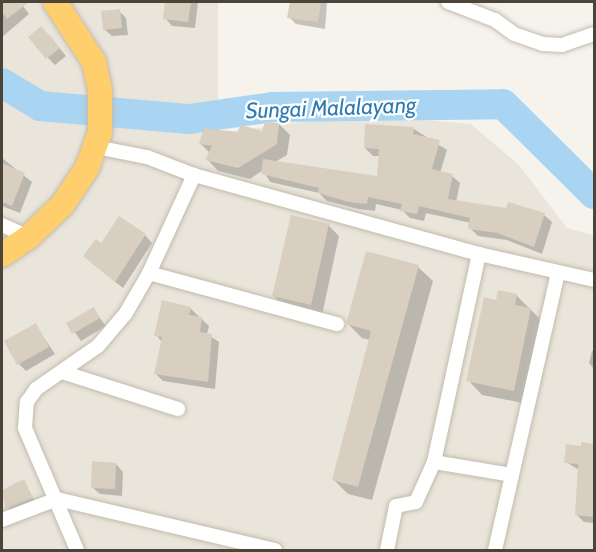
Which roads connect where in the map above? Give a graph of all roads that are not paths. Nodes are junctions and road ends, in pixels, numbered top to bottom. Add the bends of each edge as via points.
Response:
1 (55, 2) edge
2 (448, 2) edge
3 (594, 34) edge
4 (98, 140) junction
5 (194, 175) junction
6 (2, 225) edge
7 (29, 237) junction
8 (479, 254) junction
9 (2, 255) edge
10 (149, 273) junction
11 (558, 273) junction
12 (594, 280) edge
13 (337, 324) dead end
14 (62, 372) junction
15 (178, 409) dead end
16 (434, 462) junction
17 (512, 475) junction
18 (57, 499) junction
19 (2, 520) edge
20 (77, 550) edge
21 (275, 550) edge
22 (387, 550) edge
23 (495, 550) edge

1 - 4 highway via 90,52 100,90
2 - 3 street via 543,44 562,45
4 - 5 street
4 - 7 highway via 63,204
5 - 8 street
5 - 10 street
6 - 7 street
7 - 9 highway
8 - 11 street
8 - 16 street
10 - 13 street
10 - 14 street via 109,334
11 - 12 street
11 - 17 street
14 - 15 street
14 - 18 street via 36,390 24,414 30,444
16 - 17 street
16 - 22 street via 416,502 396,507
17 - 23 street
18 - 19 street
18 - 20 street
18 - 21 street

